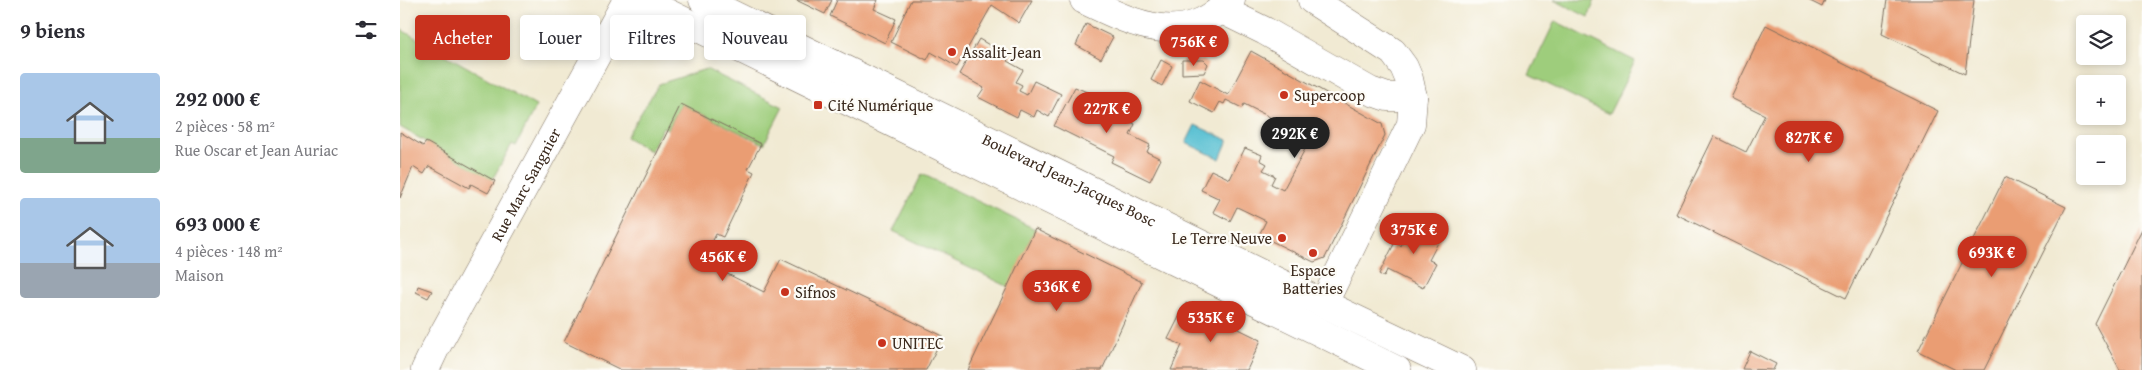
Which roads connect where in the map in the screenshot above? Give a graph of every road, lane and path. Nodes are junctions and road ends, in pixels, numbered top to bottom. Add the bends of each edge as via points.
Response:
1 (627, 0) edge
2 (641, 0) edge
3 (703, 0) edge
4 (1084, 0) edge
5 (1312, 0) edge
6 (1226, 5) edge
7 (1413, 97) junction
8 (1324, 303) junction
9 (425, 370) edge
10 (1397, 370) edge
11 (1462, 370) edge

1 - 9 main road, Rue Marc Sangnier
2 - 10 main road, Boulevard Jean-Jacques Bosc
3 - 8 main road, Boulevard Jean-Jacques Bosc
4 - 6 main road via 1130,22 1156,29 1202,23
5 - 7 main road via 1393,52 1404,67
6 - 7 main road via 1370,91 1387,97
7 - 8 main road via 1411,124
8 - 11 main road, Boulevard Jean-Jacques Bosc

